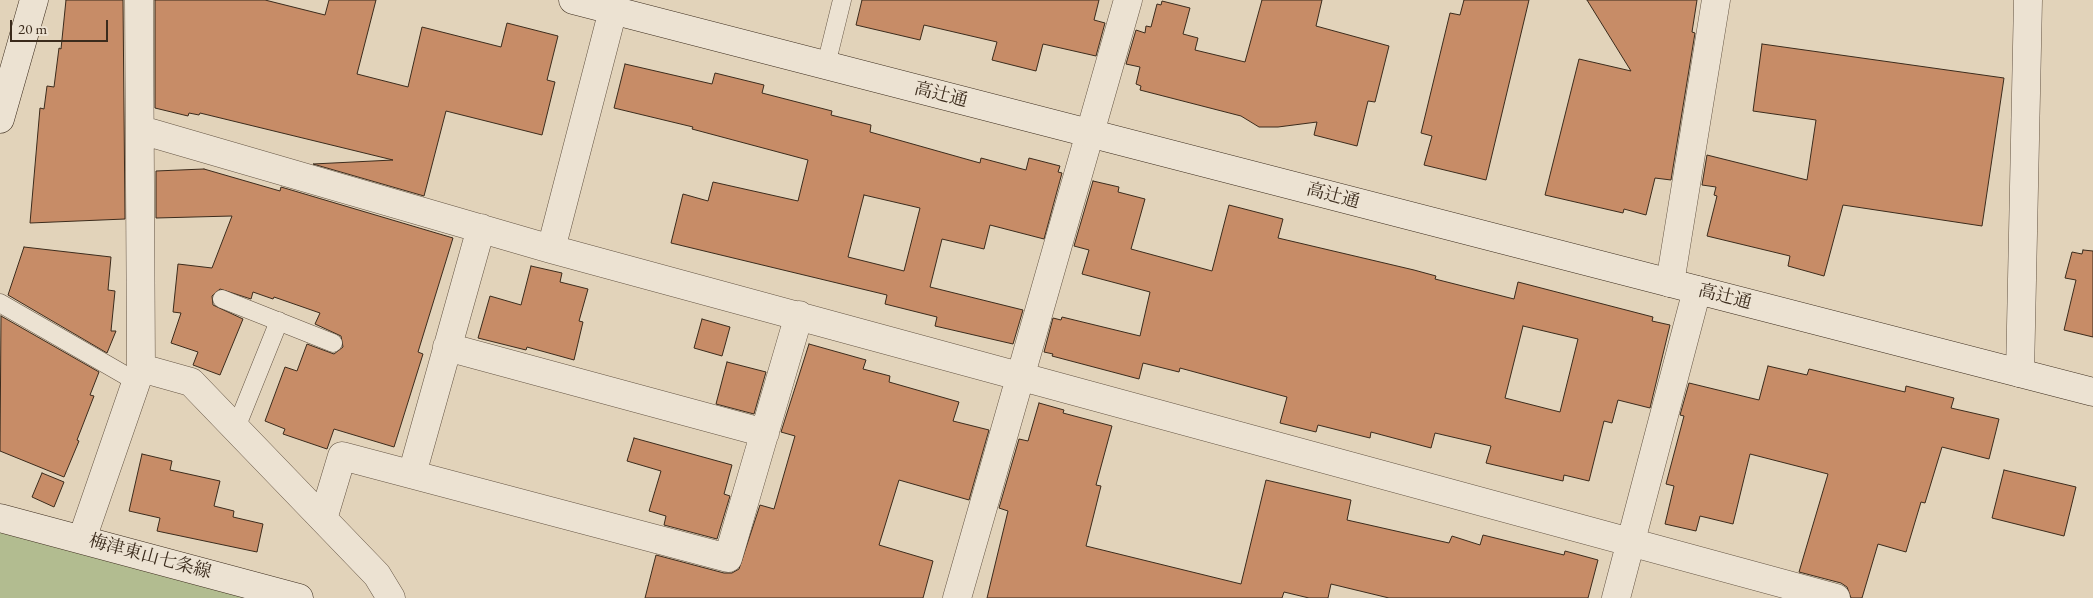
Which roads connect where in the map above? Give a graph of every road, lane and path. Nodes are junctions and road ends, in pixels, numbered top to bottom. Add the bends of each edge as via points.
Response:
1 (34, 0) edge
2 (139, 0) edge
3 (573, 0) edge
4 (842, 0) edge
5 (1128, 0) edge
6 (1716, 0) edge
7 (2028, 0) edge
8 (613, 10) junction
9 (826, 65) junction
10 (0, 119) edge
11 (140, 130) junction
12 (1092, 133) junction
13 (481, 228) junction
14 (551, 249) junction
15 (1670, 283) junction
16 (1697, 290) junction
17 (222, 299) dead end
18 (0, 303) edge
19 (799, 316) junction
20 (279, 321) junction
21 (333, 343) dead end
22 (448, 347) junction
23 (2020, 373) junction
24 (139, 375) junction
25 (1022, 375) junction
26 (2093, 392) edge
27 (236, 428) junction
28 (765, 433) junction
29 (412, 474) junction
30 (0, 518) edge
31 (323, 520) junction
32 (82, 539) junction
33 (1630, 542) junction
34 (299, 598) edge
35 (391, 598) edge
36 (957, 598) edge
37 (1616, 598) edge
38 (1836, 598) edge

1 - 10 street
2 - 11 street
3 - 8 street, 高辻通
4 - 9 lane
5 - 12 street
6 - 15 street
7 - 23 street
8 - 9 street, 高辻通
8 - 14 street
9 - 12 street, 高辻通
11 - 13 street
11 - 24 street
12 - 15 street, 高辻通
12 - 25 street
13 - 14 street
13 - 22 street
14 - 19 street
15 - 16 street, 高辻通
16 - 23 street, 高辻通
16 - 33 street
17 - 20 lane
18 - 24 lane
19 - 25 street
19 - 28 street
20 - 21 lane
20 - 27 lane
22 - 28 street
22 - 29 street
23 - 26 street, 高辻通
24 - 27 street via 192,382
24 - 32 street
25 - 33 street
25 - 36 street
27 - 31 street
28 - 29 street via 728,558
29 - 31 street via 342,456
30 - 32 street, 梅津東山七条線
31 - 35 street via 377,575
32 - 34 street, 梅津東山七条線
33 - 37 street
33 - 38 street

